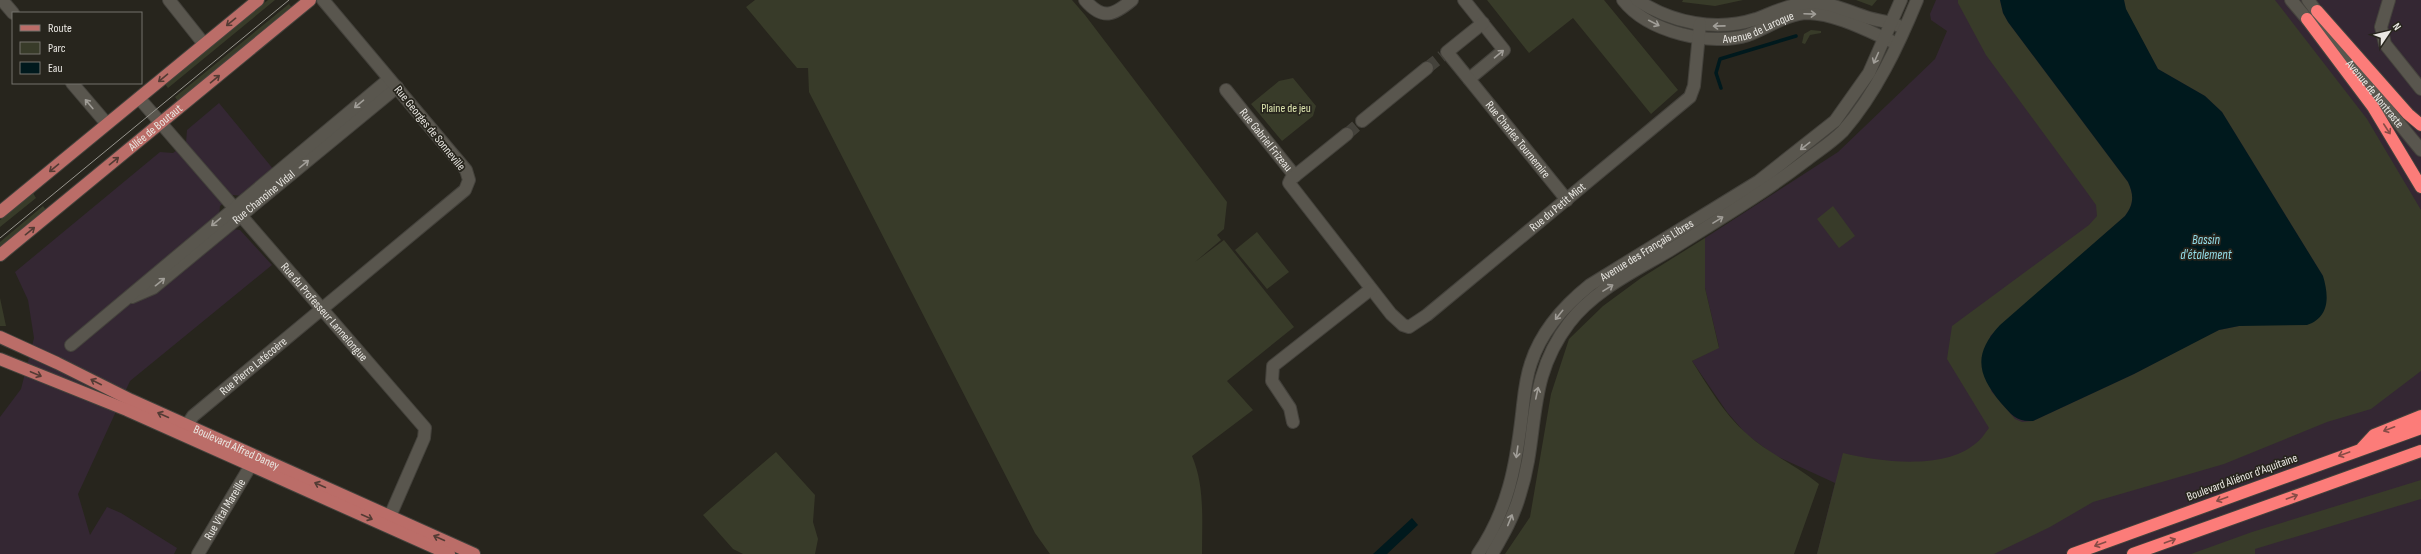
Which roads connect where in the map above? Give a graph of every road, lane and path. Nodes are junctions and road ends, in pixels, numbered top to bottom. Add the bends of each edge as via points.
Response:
1 (2, 0) edge
2 (169, 0) edge
3 (258, 0) edge
4 (310, 0) edge
5 (323, 0) edge
6 (1085, 0) edge
7 (1132, 0) edge
8 (1464, 0) edge
9 (1623, 0) edge
10 (1637, 0) edge
11 (1901, 0) edge
12 (1917, 0) edge
13 (2291, 0) edge
14 (2308, 0) edge
15 (2389, 0) edge
16 (2317, 11) junction
17 (12, 12) edge
18 (2306, 19) junction
19 (1892, 22) junction
20 (1483, 23) junction
21 (1700, 24) junction
22 (1905, 28) junction
23 (1885, 38) junction
24 (1698, 39) junction
25 (1898, 43) junction
26 (204, 44) junction
27 (2344, 56) junction
28 (1427, 68) tunnel mouth
29 (1469, 79) junction
30 (393, 83) junction
31 (73, 84) edge
32 (2421, 89) edge
33 (1226, 90) dead end
34 (139, 98) junction
35 (1362, 122) tunnel mouth
36 (161, 123) junction
37 (107, 124) junction
38 (2421, 125) edge
39 (1347, 134) tunnel mouth
40 (2421, 150) edge
41 (1295, 176) junction
42 (2421, 187) edge
43 (1567, 200) junction
44 (237, 211) junction
45 (0, 212) edge
46 (0, 256) edge
47 (1371, 289) junction
48 (321, 309) junction
49 (0, 337) edge
50 (71, 345) dead end
51 (0, 359) edge
52 (2421, 416) edge
53 (1293, 422) dead end
54 (187, 425) junction
55 (2421, 428) edge
56 (2362, 448) junction
57 (2421, 451) edge
58 (251, 465) junction
59 (390, 516) junction
60 (198, 554) edge
61 (449, 554) edge
62 (474, 554) edge
63 (1478, 554) edge
64 (1492, 554) edge
65 (2073, 554) edge
66 (2133, 554) edge

1 - 17 street
2 - 26 street
3 -> 26 main road
36 -> 4 main road, Allée de Boutaut
5 - 30 street, Rue Georges de Sonneville
6 - 7 street via 1103,13 1116,13
8 - 20 street
9 -> 24 street, Avenue de Laroque via 1644,17 1675,32
10 - 21 street, Avenue de Laroque via 1668,16
11 - 19 street, Avenue des Français Libres
12 - 22 street, Avenue des Français Libres
13 - 18 street, Avenue de Nontraste
14 - 16 street, Avenue de Nontraste
15 - 32 street via 2381,27 2385,44
16 - 27 street, Avenue de Nontraste
16 - 38 highway via 2408,114
18 - 27 street, Avenue de Nontraste
18 -> 42 highway via 2373,107
19 -> 21 street, Avenue de Laroque via 1867,18 1824,3 1806,3 1789,6 1742,23 1717,26
19 - 22 street, Avenue de Laroque
19 - 23 street, Avenue des Français Libres
29 -> 20 street via 1504,50
20 - 29 street, Rue Charles Tournemire via 1445,54
21 - 24 street, Rue du Petit Miot
22 - 25 street, Avenue des Français Libres
24 -> 23 street, Avenue de Laroque via 1733,38 1807,13 1843,21
23 - 25 street, Avenue de Laroque
23 -> 63 street, Avenue des Français Libres via 1862,86 1835,121 1820,135 1759,181 1590,284 1560,314 1542,338 1531,362 1524,390 1510,489 1497,524
24 - 43 street, Rue du Petit Miot via 1694,86 1690,97
64 -> 25 street, Avenue des Français Libres via 1506,530 1520,494 1528,463 1537,393 1543,370 1569,323 1598,294 1750,200 1842,131 1871,93
26 -> 34 main road
27 - 40 street, Avenue de Nontraste
28 - 35 street
29 - 43 street, Rue Charles Tournemire
30 - 44 street, Rue Chanoine Vidal
30 - 48 street, Rue Georges de Sonneville via 466,170 470,180 465,190
37 -> 31 street
33 - 41 street, Rue Gabriel Frizeau
34 - 36 street, Rue du Professeur Lannelongue
34 - 37 main road
36 - 44 street, Rue du Professeur Lannelongue
46 -> 36 main road, Allée de Boutaut
37 -> 45 main road
39 - 41 street, Rue Gabriel Frizeau
41 - 47 street, Rue du Petit Miot via 1290,183 1292,189
43 - 47 street, Rue du Petit Miot via 1417,324 1410,327 1397,321
44 - 48 street, Rue du Professeur Lannelongue
44 - 50 street, Rue Chanoine Vidal via 153,288 126,300
47 - 53 street via 1273,366 1272,381 1290,408
48 - 54 street, Rue Pierre Latécoère via 193,416
48 - 59 street, Rue du Professeur Lannelongue via 425,428 424,438
54 -> 49 main road, Boulevard Alfred Daney
51 -> 58 main road, Boulevard Alfred Daney via 127,410
52 -> 56 highway via 2374,435
59 -> 54 main road, Boulevard Alfred Daney
55 - 56 highway, Boulevard Aliénor d'Aquitaine
56 -> 65 highway, Boulevard Aliénor d'Aquitaine
66 -> 57 highway
58 - 60 street, Rue Vital Mareille
58 -> 61 main road, Boulevard Alfred Daney
62 -> 59 main road, Boulevard Alfred Daney

